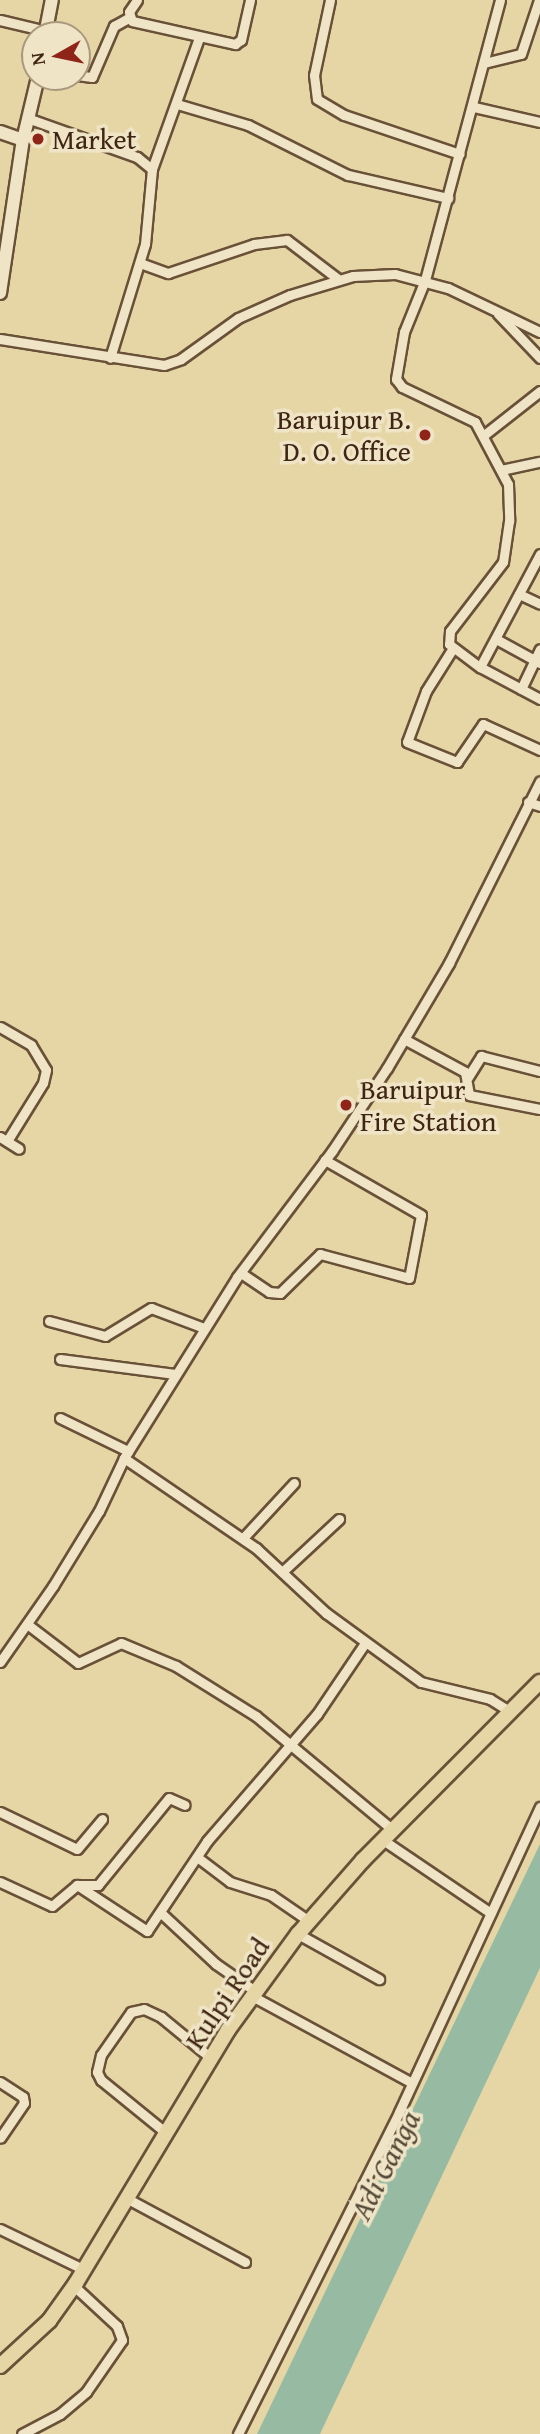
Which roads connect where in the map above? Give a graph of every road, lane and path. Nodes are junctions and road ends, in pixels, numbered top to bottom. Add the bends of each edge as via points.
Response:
1 (52, 0) edge
2 (137, 0) edge
3 (250, 0) edge
4 (330, 0) edge
5 (500, 0) edge
6 (539, 0) edge
7 (130, 17) junction
8 (0, 20) edge
9 (48, 21) edge
10 (21, 26) edge
11 (199, 38) junction
12 (484, 63) junction
13 (91, 76) edge
14 (35, 91) edge
15 (177, 104) junction
16 (474, 107) junction
17 (30, 118) junction
18 (540, 122) edge
19 (0, 132) edge
20 (23, 140) junction
21 (460, 154) junction
22 (152, 169) junction
23 (448, 198) junction
24 (140, 263) junction
25 (338, 279) junction
26 (425, 280) junction
27 (0, 293) edge
28 (492, 308) junction
29 (540, 332) edge
30 (0, 339) edge
31 (110, 358) junction
32 (540, 358) edge
33 (540, 391) edge
34 (484, 435) junction
35 (540, 462) edge
36 (501, 470) junction
37 (540, 554) edge
38 (530, 574) junction
39 (540, 578) edge
40 (519, 594) junction
41 (540, 604) edge
42 (496, 639) junction
43 (453, 649) junction
44 (540, 649) edge
45 (537, 662) edge
46 (480, 667) junction
47 (521, 689) junction
48 (540, 699) edge
49 (540, 750) edge
50 (540, 780) edge
51 (528, 802) junction
52 (540, 806) edge
53 (0, 1027) edge
54 (404, 1039) junction
55 (540, 1072) edge
56 (468, 1077) junction
57 (540, 1109) edge
58 (3, 1139) edge
59 (19, 1149) dead end
60 (325, 1160) junction
61 (241, 1273) junction
62 (49, 1321) dead end
63 (204, 1328) junction
64 (60, 1359) dead end
65 (175, 1374) junction
66 (60, 1418) dead end
67 (126, 1455) junction
68 (294, 1483) dead end
69 (339, 1519) dead end
70 (243, 1538) junction
71 (282, 1572) junction
72 (27, 1624) junction
73 (365, 1643) junction
74 (1, 1659) edge
75 (540, 1682) edge
76 (511, 1712) junction
77 (290, 1745) junction
78 (186, 1805) dead end
79 (540, 1807) edge
80 (0, 1812) edge
81 (102, 1819) dead end
82 (388, 1835) junction
83 (197, 1857) junction
84 (0, 1882) edge
85 (77, 1885) junction
86 (160, 1912) junction
87 (491, 1913) junction
88 (309, 1921) junction
89 (298, 1934) junction
90 (379, 1979) dead end
91 (253, 1994) junction
92 (211, 2059) junction
93 (0, 2082) edge
94 (412, 2083) junction
95 (165, 2132) junction
96 (0, 2138) edge
97 (128, 2199) junction
98 (0, 2229) edge
99 (245, 2262) dead end
100 (85, 2270) junction
101 (74, 2286) junction
102 (0, 2366) edge
103 (22, 2434) edge
104 (238, 2434) edge

1 - 9 main road
2 - 7 street
3 - 11 street via 239,42
4 - 21 street via 314,75 317,99 344,115
5 - 12 street
6 - 12 street via 521,54
7 - 11 street
7 - 13 street via 114,26
8 - 10 street
11 - 15 street
12 - 16 street
14 - 17 main road
15 - 22 street
15 - 23 street via 248,125 348,175
16 - 18 street
16 - 21 street
17 - 20 main road
17 - 22 street via 138,157
19 - 20 main road
20 - 27 main road
21 - 23 street
22 - 24 street
23 - 26 street
24 - 25 street via 177,271 254,244 287,240
24 - 31 street
25 - 26 street via 395,274
25 - 31 street via 238,318 171,364
26 - 28 street
26 - 34 street via 404,332 396,379 402,387 475,422
28 - 29 street
28 - 32 street
30 - 31 street
33 - 34 street
34 - 36 street
35 - 36 street
36 - 43 street via 509,491 505,556 446,638
37 - 38 street
38 - 39 street
38 - 40 street
40 - 41 street
40 - 42 street
42 - 45 street
42 - 46 street
43 - 46 street
43 - 49 street via 426,691 407,742 457,762 482,724
44 - 45 street
45 - 47 street
46 - 47 street
47 - 48 street
50 - 51 street
51 - 52 street
51 - 54 street via 449,962
53 - 58 street via 30,1045 46,1070 43,1083
54 - 56 street
54 - 60 street
55 - 56 street via 481,1056
56 - 57 street via 465,1089 472,1097
58 - 59 street
60 - 61 street
60 - 61 street via 421,1216 410,1278 320,1254 280,1293 269,1293
61 - 63 street
62 - 63 street via 105,1336 151,1308
63 - 65 street
64 - 65 street
65 - 67 street
66 - 67 street
67 - 70 street
67 - 72 street via 99,1511
68 - 70 street
69 - 71 street
70 - 71 street
71 - 73 street
72 - 74 street
72 - 77 street via 78,1663 121,1643 176,1666 217,1690
73 - 76 street via 421,1682 490,1699
73 - 77 street
75 - 76 main road, Kulpi Road
76 - 82 main road, Kulpi Road
77 - 82 street
77 - 83 street
78 - 85 street via 169,1798 98,1885
79 - 87 street
80 - 81 street via 77,1849
82 - 87 street
82 - 88 main road, Kulpi Road
83 - 86 street
83 - 88 street via 230,1882 271,1895
84 - 85 street via 47,1906 59,1902
85 - 86 street via 144,1932
86 - 91 street
87 - 94 street
88 - 89 main road, Kulpi Road
89 - 90 street
89 - 91 main road, Kulpi Road
91 - 92 main road, Kulpi Road
91 - 94 street
92 - 95 main road, Kulpi Road
92 - 95 street via 161,2017 139,2008 131,2012 101,2054 97,2072 101,2080
93 - 96 street via 23,2097 24,2103
94 - 104 street
95 - 97 main road, Kulpi Road
97 - 99 street
97 - 100 main road, Kulpi Road
98 - 100 street
100 - 101 main road, Kulpi Road
101 - 102 main road, Kulpi Road via 49,2321
101 - 103 street via 117,2326 122,2340 86,2392 60,2414

